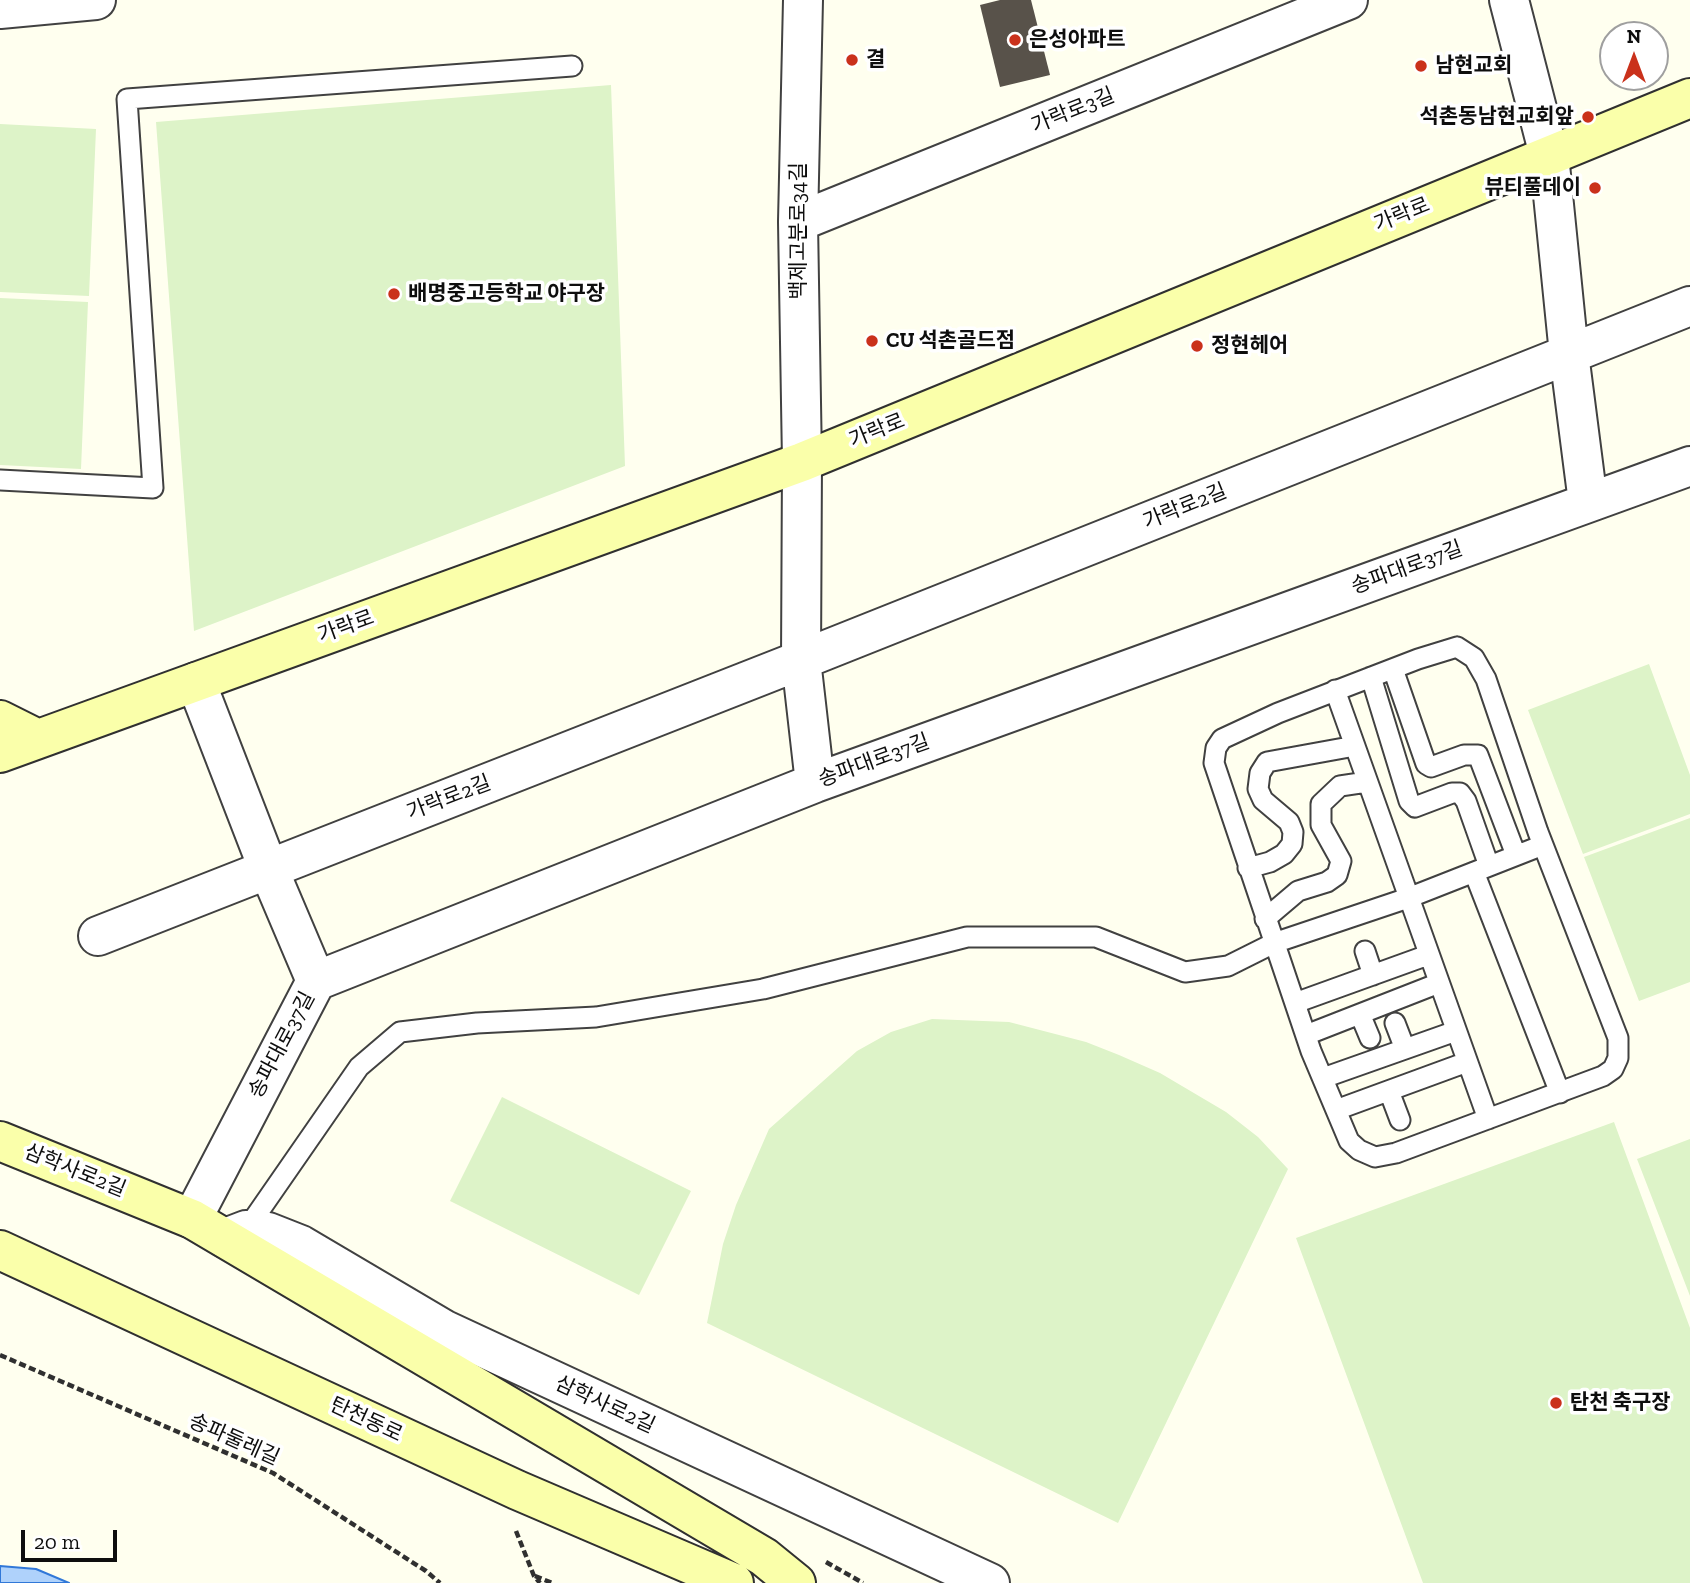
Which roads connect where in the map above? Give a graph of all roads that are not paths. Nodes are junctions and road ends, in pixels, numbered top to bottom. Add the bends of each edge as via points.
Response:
1 (96, 0) edge
2 (803, 0) edge
3 (1348, 0) edge
4 (1509, 0) edge
5 (0, 9) edge
6 (572, 66) dead end
7 (1690, 98) edge
8 (1549, 155) junction
9 (798, 222) junction
10 (1690, 306) edge
11 (1569, 354) junction
12 (802, 462) junction
13 (1690, 466) edge
14 (0, 480) edge
15 (1588, 502) junction
16 (801, 660) junction
17 (1393, 669) junction
18 (1371, 677) junction
19 (196, 682) junction
20 (1335, 690) junction
21 (0, 720) edge
22 (38, 739) junction
23 (1355, 746) junction
24 (0, 753) edge
25 (1367, 782) junction
26 (815, 783) junction
27 (1543, 845) junction
28 (1516, 855) junction
29 (1248, 868) junction
30 (268, 869) junction
31 (1481, 869) junction
32 (1408, 898) junction
33 (1265, 919) junction
34 (98, 936) dead end
35 (1274, 943) junction
36 (1364, 951) dead end
37 (1428, 956) junction
38 (1373, 975) junction
39 (316, 981) junction
40 (1439, 983) junction
41 (1295, 1003) junction
42 (1360, 1014) junction
43 (1395, 1023) dead end
44 (1456, 1031) junction
45 (1306, 1035) junction
46 (1370, 1038) dead end
47 (1405, 1049) junction
48 (1467, 1062) junction
49 (1323, 1078) junction
50 (1389, 1091) junction
51 (1560, 1093) junction
52 (1336, 1110) junction
53 (1488, 1119) junction
54 (1400, 1120) dead end
55 (0, 1141) edge
56 (192, 1219) junction
57 (236, 1234) junction
58 (0, 1250) edge
59 (734, 1583) edge
60 (796, 1583) edge
61 (990, 1583) edge

1 - 5 street
2 - 9 street, 백제고분로34길
3 - 9 street, 가락로3길
4 - 8 street
6 - 14 lane via 127,99 153,488
7 - 8 street, 가락로
8 - 11 street
8 - 12 street, 가락로
9 - 12 street, 백제고분로34길
10 - 11 street, 가락로2길
11 - 15 street
11 - 16 street, 가락로2길
12 - 16 street
12 - 19 street, 가락로
13 - 15 street, 송파대로37길
15 - 26 street, 송파대로37길
16 - 26 street
16 - 30 street, 가락로2길
17 - 18 lane
17 - 27 lane via 1457,647 1474,658 1486,679
17 - 28 lane via 1426,764 1431,767 1478,755
18 - 20 lane
18 - 31 lane via 1409,801 1415,807 1460,793 1466,801
19 - 22 street, 가락로
19 - 30 street
20 - 23 lane
20 - 29 lane via 1238,730 1216,748 1214,763
21 - 22 street
22 - 24 street, 가락로
23 - 25 lane
23 - 29 lane via 1267,762 1258,789 1263,800 1289,822 1292,844 1270,862
25 - 32 lane
25 - 33 lane via 1340,786 1321,804 1321,825 1342,861 1337,875 1298,891
26 - 39 street, 송파대로37길
27 - 28 lane
27 - 51 lane via 1618,1038 1613,1069
28 - 31 lane
29 - 33 lane
30 - 34 street, 가락로2길
30 - 39 street
31 - 32 lane
31 - 51 lane
32 - 35 lane
32 - 37 lane
33 - 35 lane
35 - 41 lane
35 - 57 lane via 1228,966 1185,972 1096,937 967,937 763,989 596,1017 400,1032 359,1067
36 - 38 lane
37 - 38 lane
37 - 40 lane
38 - 41 lane
39 - 56 street, 송파대로37길
40 - 42 lane
40 - 44 lane
41 - 45 lane
42 - 45 lane
42 - 46 lane
43 - 47 lane
44 - 47 lane
44 - 48 lane
45 - 49 lane
47 - 49 lane
48 - 50 lane
48 - 53 lane
49 - 52 lane
50 - 52 lane
50 - 54 lane
51 - 53 lane
52 - 53 lane via 1349,1141 1375,1157
55 - 56 street, 삼학사로2길
56 - 57 street, 삼학사로2길
57 - 60 street, 삼학사로2길 via 764,1557
57 - 61 street, 삼학사로2길 via 268,1233 301,1245 445,1330
58 - 59 street, 탄천동로 via 517,1490

